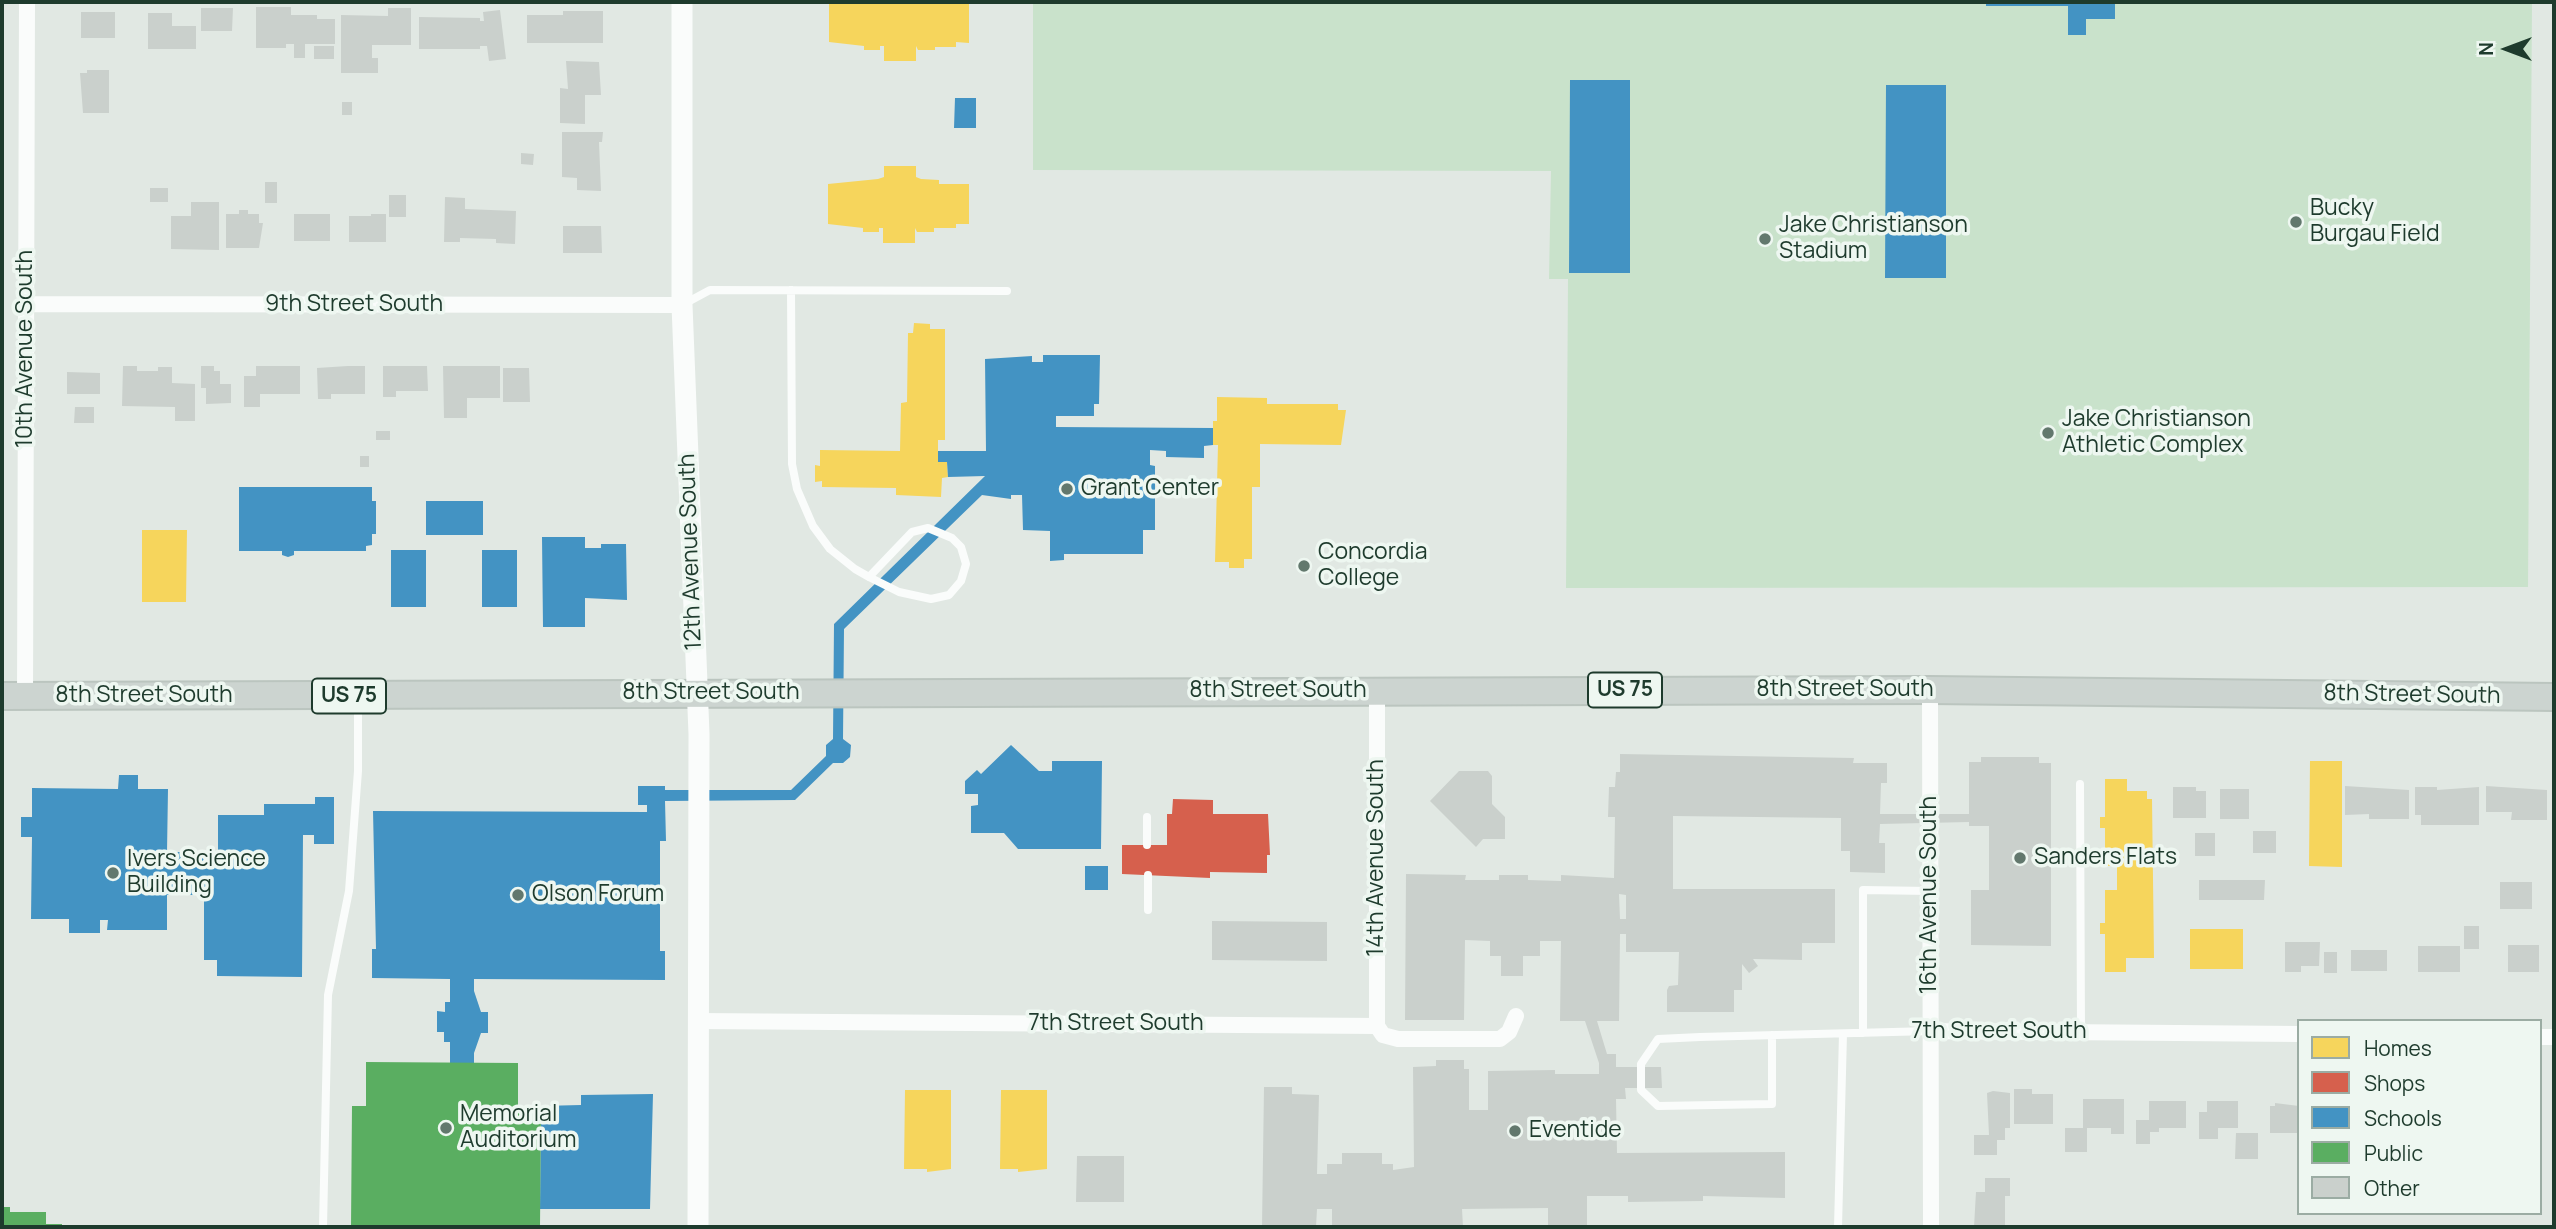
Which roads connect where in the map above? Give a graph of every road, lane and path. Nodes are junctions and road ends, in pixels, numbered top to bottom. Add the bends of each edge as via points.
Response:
1 (27, 2) edge
2 (682, 2) edge
3 (790, 290) junction
4 (1007, 291) dead end
5 (26, 304) junction
6 (682, 305) junction
7 (869, 577) junction
8 (1930, 690) junction
9 (1377, 691) junction
10 (696, 692) junction
11 (13, 696) edge
12 (358, 696) junction
13 (2554, 697) edge
14 (2080, 784) dead end
15 (1147, 817) dead end
16 (1147, 845) dead end
17 (1148, 875) dead end
18 (1930, 891) junction
19 (1148, 910) dead end
20 (1516, 1016) dead end
21 (698, 1021) junction
22 (1377, 1026) junction
23 (1931, 1031) junction
24 (1863, 1033) junction
25 (2081, 1033) junction
26 (1843, 1034) junction
27 (2297, 1034) edge
28 (1772, 1035) junction
29 (323, 1227) edge
30 (698, 1227) edge
31 (1838, 1227) edge
32 (1931, 1227) edge

1 - 5 street, 10th Avenue South
2 - 6 street, 12th Avenue South
3 - 4 lane
3 - 6 lane via 710,290
3 - 7 lane via 792,464 797,489 813,526 830,549
5 - 6 street, 9th Street South
5 - 11 street, 10th Avenue South
6 - 10 street, 12th Avenue South
7 - 7 lane via 899,592 931,600 949,594 961,581 966,564 961,547 952,538 928,528 912,532
8 - 9 main road, 8th Street South / US 75
8 - 13 main road, 8th Street South / US 75
8 - 18 street, 16th Avenue South
9 - 10 main road, 8th Street South / US 75
9 - 22 street, 14th Avenue South
10 - 12 main road, 8th Street South / US 75
10 - 21 street, 12th Avenue South
11 - 12 main road, 8th Street South / US 75
12 - 29 lane via 349,891 328,995
14 - 25 lane
15 - 16 lane
17 - 19 lane
18 - 23 street, 16th Avenue South
18 - 24 lane via 1863,890
20 - 22 street, 7th Street South via 1509,1032 1500,1038 1398,1039 1383,1035
21 - 22 street, 7th Street South
21 - 30 street, 12th Avenue South
23 - 24 lane, 7th Street South
23 - 25 street, 7th Street South
23 - 32 street, 16th Avenue South
24 - 26 lane, 7th Street South
25 - 27 street, 7th Street South
26 - 28 lane, 7th Street South
26 - 31 lane
28 - 28 lane, 7th Street South via 1655,1041 1641,1064 1641,1090 1654,1105 1772,1104

